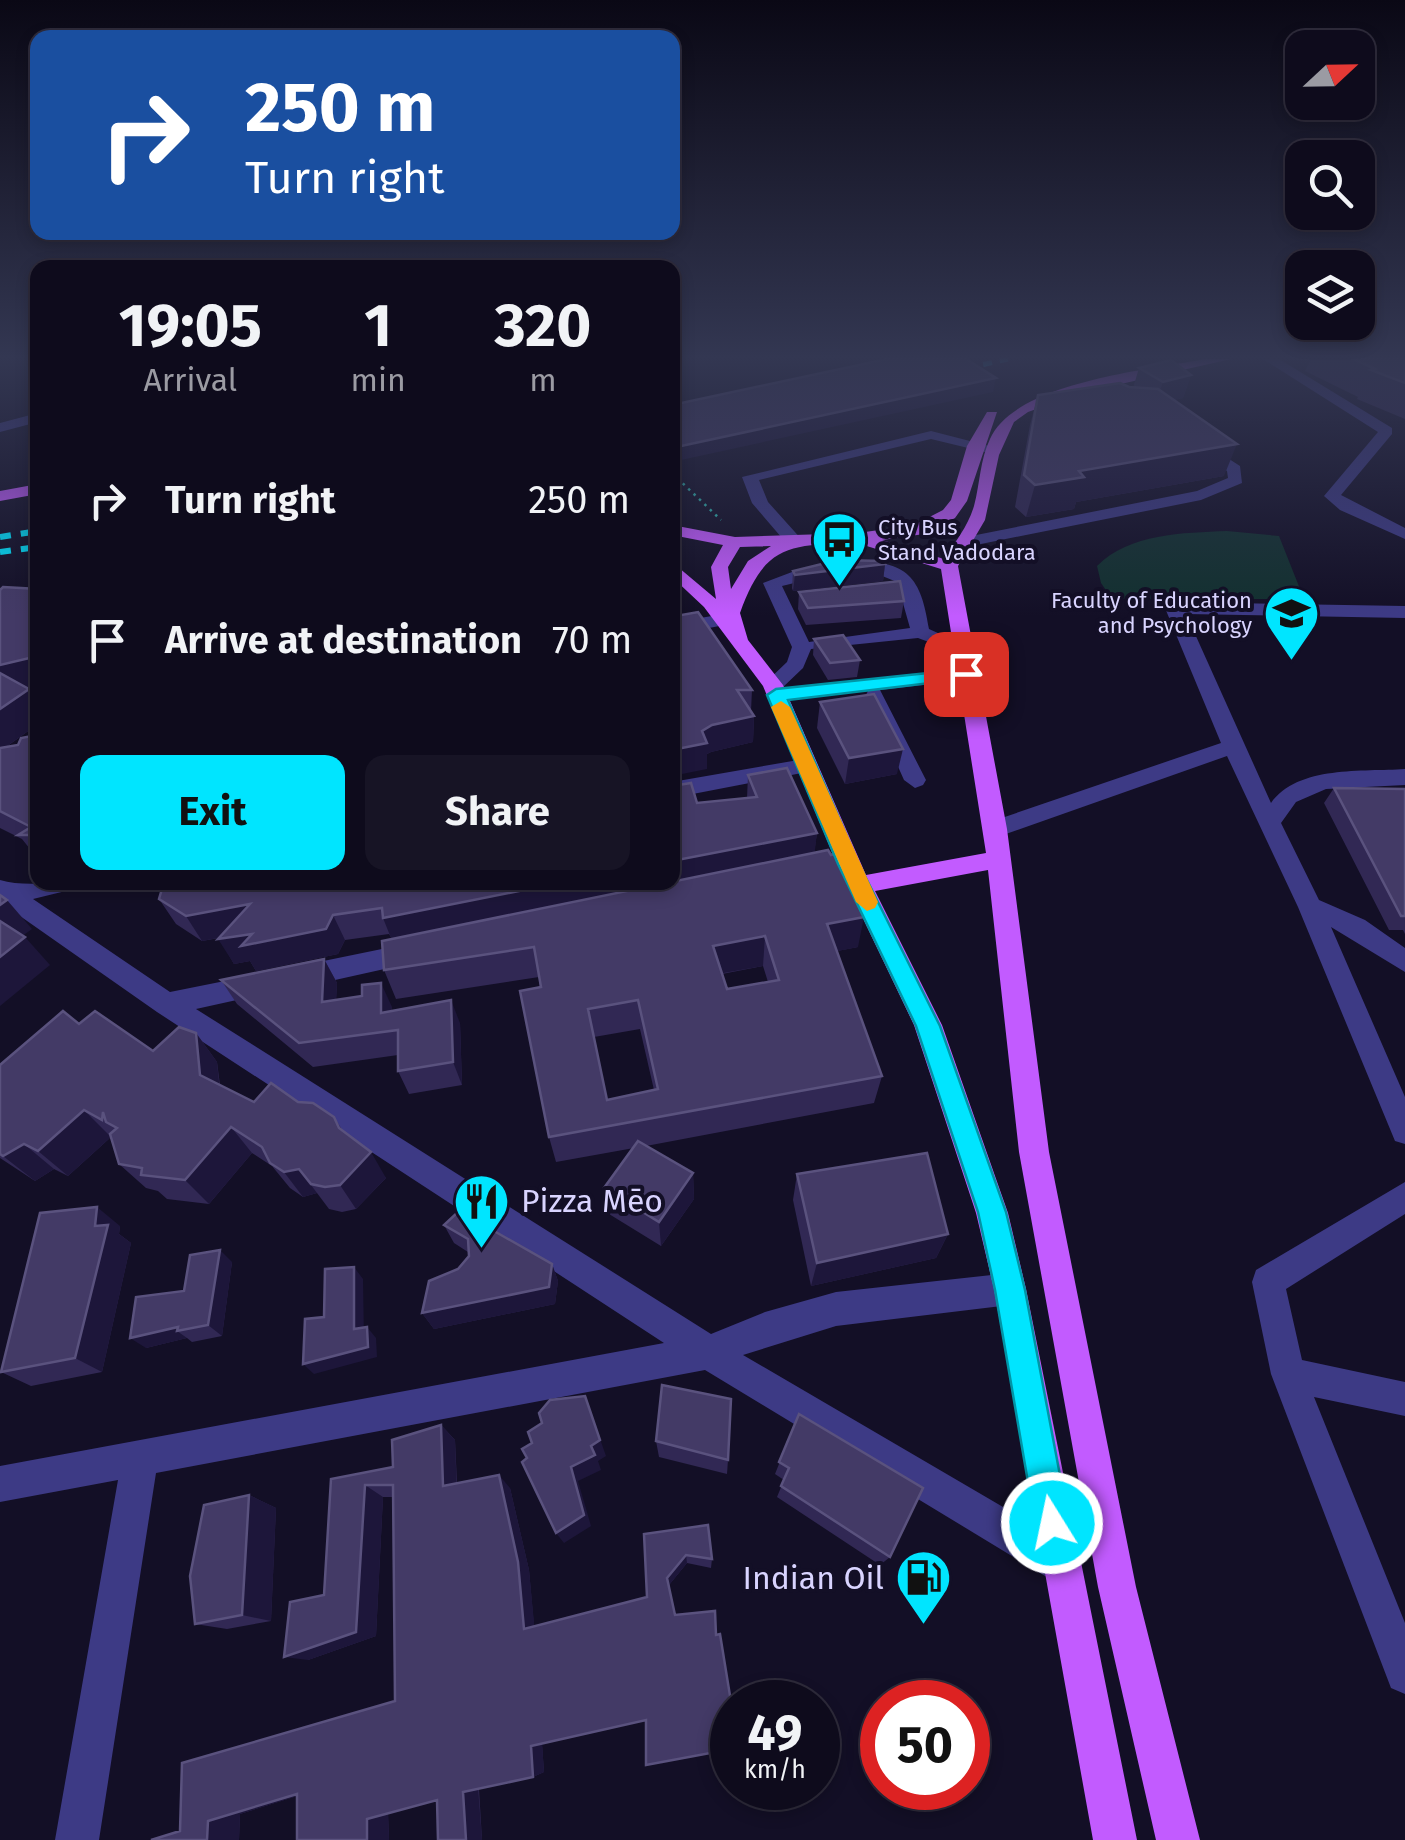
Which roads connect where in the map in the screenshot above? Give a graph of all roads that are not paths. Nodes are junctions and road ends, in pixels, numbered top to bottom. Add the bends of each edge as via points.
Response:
1 (888, 445) edge
2 (975, 445) joint
3 (995, 445) edge
4 (1199, 445) edge
5 (1374, 445) edge
6 (993, 449) junction
7 (30, 487) edge
8 (0, 493) edge
9 (680, 532) edge
10 (1405, 534) edge
11 (858, 538) junction
12 (794, 541) junction
13 (735, 542) junction
14 (960, 543) junction
15 (949, 566) junction
16 (680, 575) edge
17 (1405, 612) edge
18 (727, 616) junction
19 (680, 627) edge
20 (920, 632) junction
21 (802, 647) junction
22 (961, 648) junction
23 (967, 680) junction
24 (776, 695) junction
25 (876, 695) junction
26 (1232, 746) junction
27 (804, 766) junction
28 (1405, 777) edge
29 (916, 780) dead end
30 (680, 789) edge
31 (1271, 820) junction
32 (996, 844) junction
33 (845, 872) junction
34 (30, 887) edge
35 (3, 891) edge
36 (1310, 907) junction
37 (439, 948) edge
38 (1405, 962) edge
39 (166, 1004) junction
40 (1401, 1113) edge
41 (1405, 1197) edge
42 (1010, 1290) junction
43 (710, 1352) junction
44 (1288, 1374) junction
45 (1405, 1400) edge
46 (140, 1460) junction
47 (0, 1484) edge
48 (1059, 1562) junction
49 (1405, 1674) edge
50 (77, 1840) edge
51 (1114, 1840) edge
52 (1178, 1840) edge

1 - 12 street via 750,477 760,503
2 - 6 street
2 - 11 main road via 949,514 918,530
3 - 6 main road
4 - 14 street via 1234,470 1236,480 1201,495
5 - 10 street via 1332,496
6 - 14 main road via 976,524
7 - 8 main road
9 - 13 main road
11 - 12 main road
11 - 15 main road
12 - 13 main road
12 - 18 main road via 750,564
13 - 18 main road via 718,565
14 - 15 main road
15 - 22 main road
16 - 18 main road
17 - 26 street via 1174,608
18 - 19 street
18 - 24 main road
20 - 21 street
20 - 21 street via 902,591 870,565 799,574 772,583 789,604
20 - 22 street
21 - 24 street
22 - 23 main road
23 - 24 street
23 - 25 street
23 - 32 main road
24 - 25 street
24 - 27 main road
25 - 29 street
26 - 31 street
26 - 32 street
27 - 30 street
27 - 33 main road
28 - 31 street via 1322,782 1288,796
31 - 36 street
32 - 33 main road
32 - 52 main road via 1038,1171 1116,1587
33 - 42 main road via 928,1026 992,1212
34 - 35 street
35 - 39 street
36 - 38 street via 1356,927
36 - 40 street
37 - 39 street
39 - 43 street
41 - 44 street via 1268,1282
42 - 43 street via 836,1309
42 - 48 main road
43 - 46 street
43 - 48 street
44 - 45 street
44 - 49 street
46 - 47 street
46 - 50 street
48 - 51 main road

